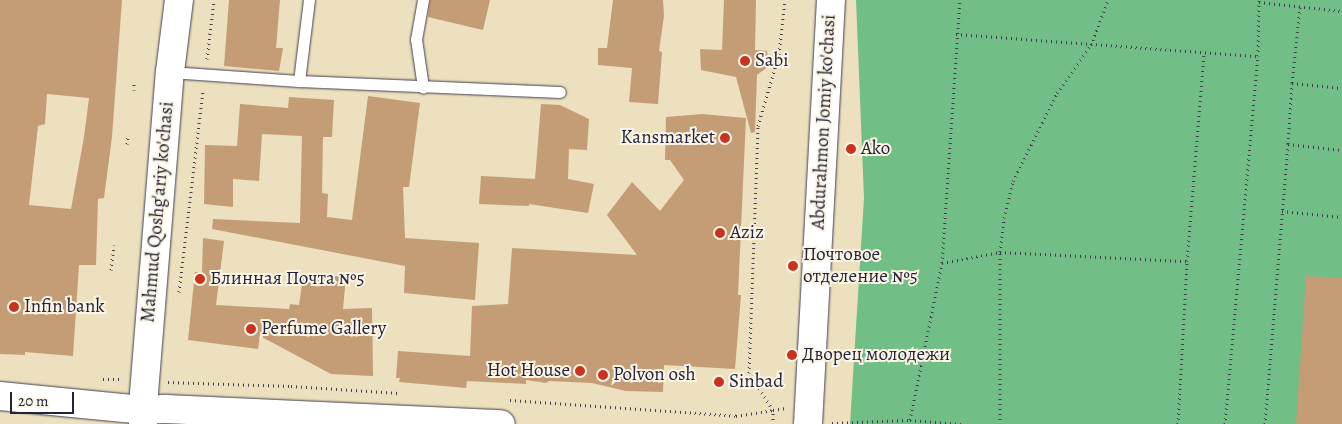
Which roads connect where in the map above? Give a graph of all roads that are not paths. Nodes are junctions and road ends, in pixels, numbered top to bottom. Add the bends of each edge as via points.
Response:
1 (179, 0) edge
2 (309, 0) edge
3 (423, 0) edge
4 (831, 0) edge
5 (170, 72) junction
6 (299, 81) junction
7 (423, 87) junction
8 (560, 92) dead end
9 (0, 396) edge
10 (151, 414) edge
11 (815, 423) edge
12 (501, 424) edge

1 - 5 main road, Mahmud Qoshg'ariy ko'chasi
2 - 6 lane
3 - 7 lane via 416,38
4 - 11 main road, Abdurahmon Jomiy ko'chasi
5 - 6 lane
5 - 10 main road, Mahmud Qoshg'ariy ko'chasi
6 - 7 lane
7 - 8 lane
9 - 10 main road
10 - 12 main road

